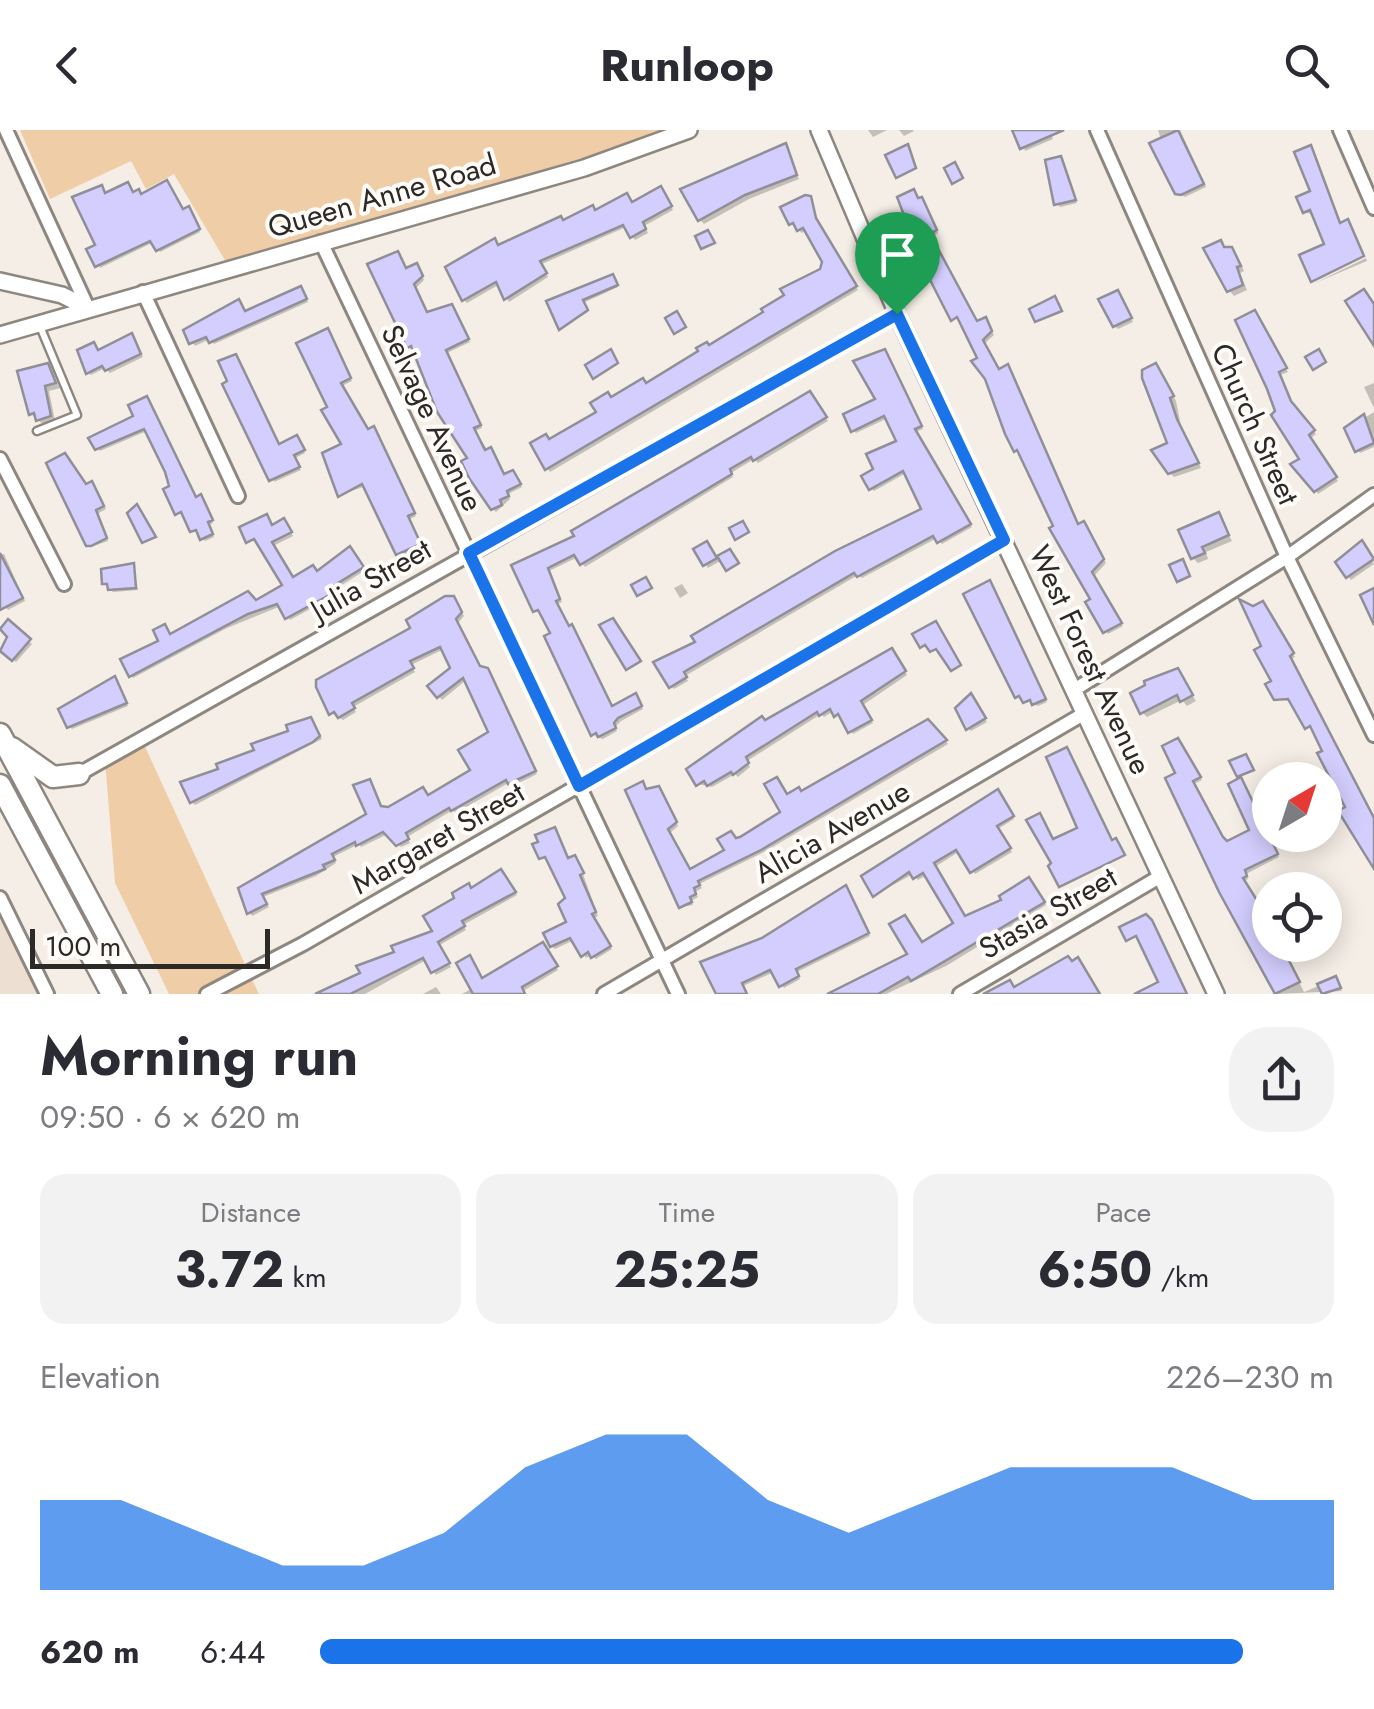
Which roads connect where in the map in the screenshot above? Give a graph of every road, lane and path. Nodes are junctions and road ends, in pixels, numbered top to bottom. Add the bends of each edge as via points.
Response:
1 (6, 130) edge
2 (689, 130) edge
3 (818, 130) edge
4 (1098, 130) edge
5 (1340, 130) edge
6 (1374, 208) edge
7 (321, 242) junction
8 (0, 281) edge
9 (143, 292) junction
10 (88, 308) junction
11 (897, 314) junction
12 (39, 323) junction
13 (0, 336) edge
14 (37, 430) dead end
15 (0, 459) edge
16 (1374, 494) edge
17 (238, 496) dead end
18 (1004, 540) junction
19 (469, 553) junction
20 (1287, 557) junction
21 (64, 584) dead end
22 (1074, 690) junction
23 (1084, 713) junction
24 (1374, 735) edge
25 (3, 739) edge
26 (79, 774) joint
27 (0, 785) edge
28 (579, 786) junction
29 (1161, 876) junction
30 (0, 898) edge
31 (662, 960) junction
32 (46, 994) edge
33 (112, 994) edge
34 (139, 994) edge
35 (207, 994) edge
36 (604, 994) edge
37 (678, 994) edge
38 (960, 994) edge
39 (1216, 994) edge

1 - 10 street
2 - 7 street, Queen Anne Road via 584,168
3 - 11 street, West Forest Avenue
4 - 20 street, Church Street
5 - 6 street
7 - 9 street, Queen Anne Road
7 - 19 street, Selvage Avenue
8 - 10 street
9 - 10 street, Queen Anne Road
9 - 17 street
10 - 12 street, Queen Anne Road
11 - 18 street, West Forest Avenue
11 - 19 street, Julia Street
12 - 13 street, Queen Anne Road
12 - 14 lane via 77,415
15 - 21 street
16 - 20 street
18 - 22 street, West Forest Avenue
18 - 28 street, Margaret Street
19 - 26 street, Julia Street
19 - 28 street, Selvage Avenue
20 - 22 street
20 - 24 street, Church Street
22 - 23 street, West Forest Avenue
23 - 29 street, West Forest Avenue
23 - 31 street, Alicia Avenue
25 - 26 highway via 48,775
25 - 34 highway
27 - 33 highway
28 - 31 street, Selvage Avenue
28 - 35 street, Margaret Street
29 - 38 street, Stasia Street
29 - 39 street, West Forest Avenue
30 - 32 street
31 - 36 street, Alicia Avenue
31 - 37 street, Selvage Avenue

